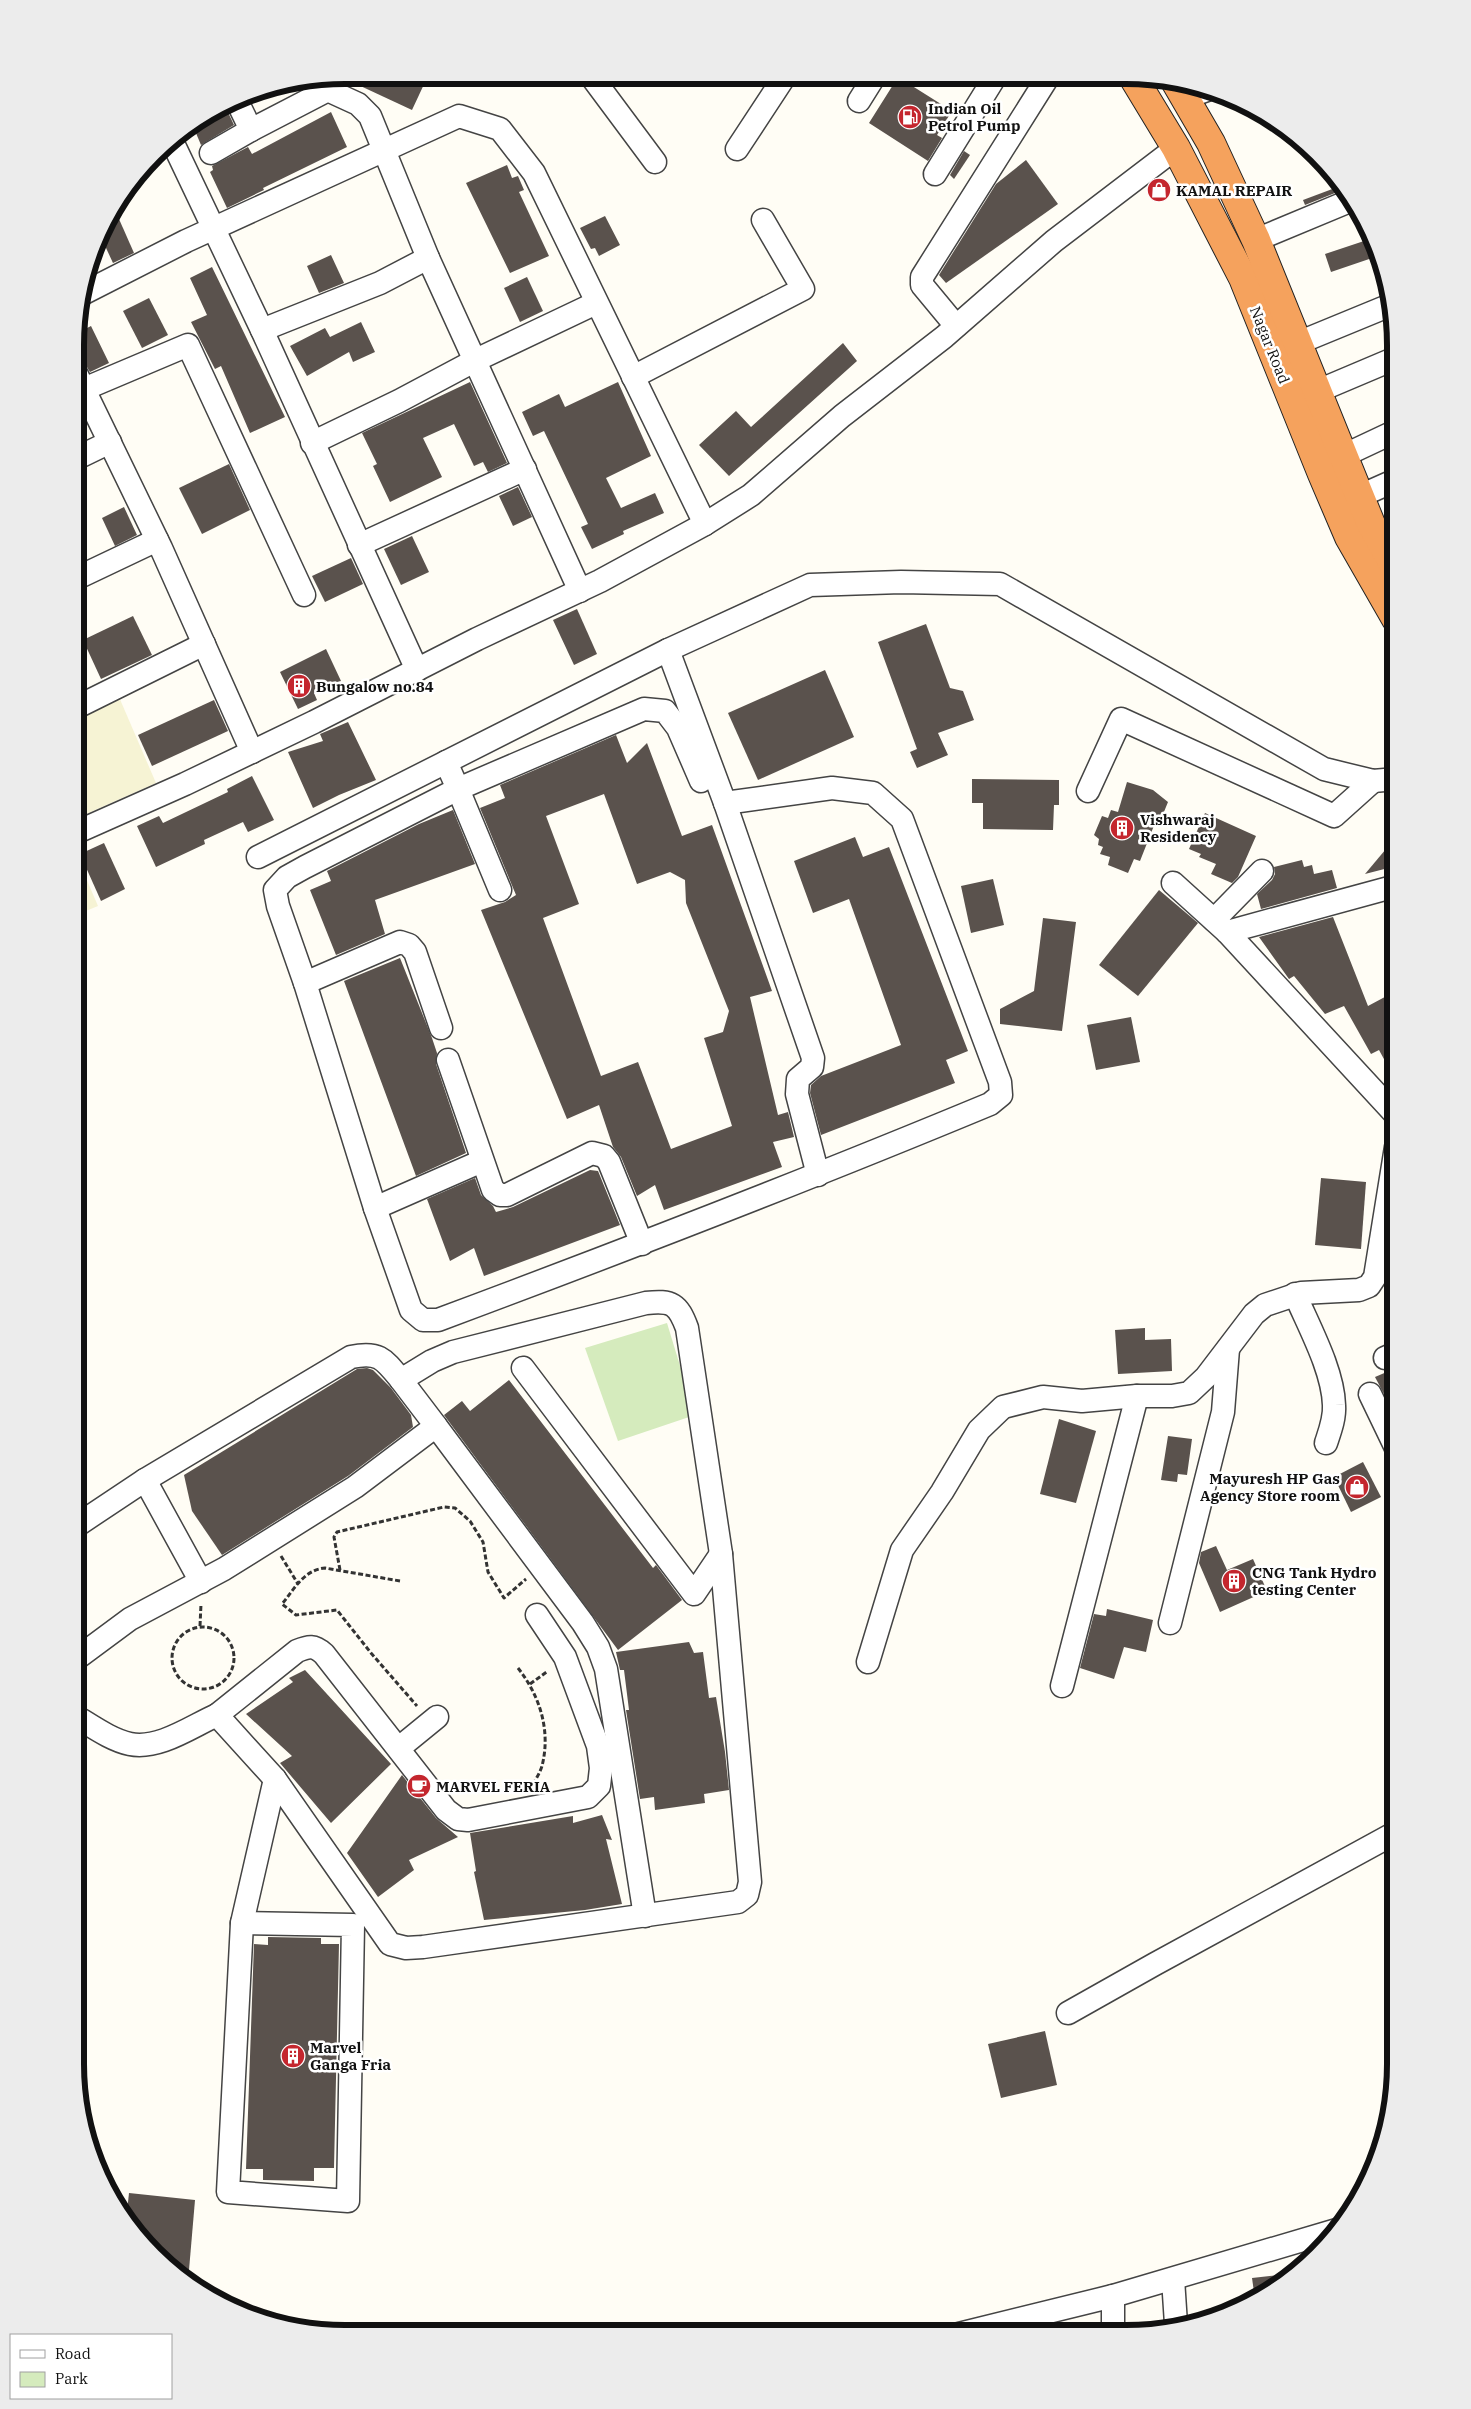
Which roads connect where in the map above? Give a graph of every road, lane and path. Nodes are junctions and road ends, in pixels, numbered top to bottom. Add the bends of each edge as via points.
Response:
1 (597, 84) edge
2 (780, 84) edge
3 (869, 84) edge
4 (988, 84) edge
5 (1044, 84) edge
6 (1137, 84) edge
7 (319, 86) edge
8 (1190, 92) edge
9 (859, 101) dead end
10 (240, 106) edge
11 (251, 130) junction
12 (175, 147) edge
13 (1176, 148) junction
14 (737, 149) dead end
15 (383, 150) junction
16 (211, 154) dead end
17 (655, 162) dead end
18 (935, 174) dead end
19 (1345, 203) edge
20 (764, 220) dead end
21 (214, 229) junction
22 (1256, 240) junction
23 (428, 258) junction
24 (90, 290) edge
25 (596, 303) junction
26 (1385, 307) edge
27 (956, 326) junction
28 (262, 330) junction
29 (1298, 343) junction
30 (476, 360) junction
31 (1387, 362) edge
32 (633, 377) junction
33 (84, 381) edge
34 (84, 388) edge
35 (1318, 391) junction
36 (1387, 436) edge
37 (110, 442) junction
38 (312, 442) junction
39 (84, 455) edge
40 (1345, 455) junction
41 (525, 469) junction
42 (1387, 484) edge
43 (1360, 496) junction
44 (705, 524) junction
45 (157, 540) junction
46 (359, 545) junction
47 (1387, 553) edge
48 (84, 575) edge
49 (580, 591) junction
50 (304, 594) dead end
51 (1387, 603) edge
52 (204, 644) junction
53 (668, 650) junction
54 (417, 670) junction
55 (84, 704) edge
56 (252, 752) junction
57 (446, 762) junction
58 (1387, 780) edge
59 (1373, 781) junction
60 (458, 789) junction
61 (1088, 791) dead end
62 (725, 803) junction
63 (84, 829) edge
64 (258, 857) dead end
65 (1262, 871) dead end
66 (1173, 883) dead end
67 (1387, 888) edge
68 (500, 890) dead end
69 (744, 894) dead end
70 (1221, 926) junction
71 (305, 983) junction
72 (441, 1028) dead end
73 (448, 1060) dead end
74 (1387, 1105) edge
75 (482, 1161) junction
76 (818, 1175) junction
77 (1387, 1203) edge
78 (375, 1208) junction
79 (642, 1244) junction
80 (1295, 1294) junction
81 (1228, 1349) junction
82 (523, 1368) dead end
83 (401, 1380) junction
84 (1370, 1394) dead end
85 (1137, 1396) junction
86 (436, 1426) junction
87 (1387, 1429) edge
88 (1326, 1443) dead end
89 (145, 1480) junction
90 (84, 1521) edge
91 (271, 1540) junction
92 (721, 1554) junction
93 (340, 1570) junction
94 (529, 1577) dead end
95 (400, 1581) dead end
96 (201, 1582) junction
97 (298, 1584) junction
98 (538, 1615) dead end
99 (1170, 1623) dead end
100 (182, 1634) joint
101 (84, 1653) edge
102 (868, 1662) dead end
103 (518, 1668) dead end
104 (1062, 1686) dead end
105 (217, 1715) junction
106 (437, 1718) joint
107 (84, 1721) edge
108 (399, 1748) junction
109 (275, 1779) junction
110 (531, 1789) dead end
111 (1387, 1838) edge
112 (646, 1916) junction
113 (242, 1923) junction
114 (1068, 2014) dead end
115 (1325, 2234) edge
116 (1173, 2279) junction
117 (1113, 2296) junction
118 (1176, 2320) edge
119 (995, 2325) edge
120 (1114, 2325) edge

1 - 17 street
2 - 14 street
3 - 9 street
4 - 18 street
5 - 27 street via 922,278 922,285
6 - 13 highway, Nagar Road
7 - 11 street
7 - 15 street via 358,104 370,116
8 - 22 highway, Nagar Road
10 - 11 street
11 - 16 street
12 - 21 street
13 - 27 street via 1054,241
13 - 51 highway, Nagar Road via 1244,278 1349,537
15 - 21 street
15 - 23 street
15 - 25 street via 459,116 500,129 534,173
19 - 22 street
20 - 32 street via 803,289
21 - 24 street
21 - 28 street
22 - 29 highway, Nagar Road
23 - 28 street via 380,283
23 - 30 street
25 - 30 street
25 - 32 street
26 - 29 street
27 - 44 street via 842,416 751,495
28 - 38 street
29 - 35 highway, Nagar Road
30 - 38 street
30 - 41 street
31 - 35 street
32 - 44 street
33 - 50 street via 188,345
34 - 37 street
35 - 40 highway, Nagar Road
36 - 40 street
37 - 39 street
37 - 45 street
38 - 46 street
40 - 43 highway, Nagar Road
41 - 46 street
41 - 49 street
42 - 43 street
43 - 47 highway, Nagar Road
44 - 49 street
45 - 48 street
45 - 52 street
46 - 54 street
49 - 54 street
52 - 55 street
52 - 56 street
53 - 57 street
53 - 59 street via 810,585 901,582 1000,584 1324,769
53 - 62 street
54 - 56 street
56 - 63 street
57 - 60 street
57 - 64 street
58 - 59 street
59 - 61 street via 1334,816 1121,719
60 - 68 street
60 - 69 street via 644,709 665,711 678,728 694,762
60 - 71 street via 286,877 276,890 278,906
62 - 76 street via 813,1058 812,1067 798,1079 797,1094
62 - 76 street via 832,788 873,794 902,819 1000,1082 1001,1095 990,1104
65 - 70 street
66 - 70 street
67 - 70 street
70 - 74 street
71 - 72 street via 400,942 416,952
71 - 78 street
73 - 75 street
75 - 78 street
75 - 79 street via 493,1190 507,1195 592,1154 604,1156
76 - 79 street
77 - 80 street via 1375,1277 1369,1286 1358,1290
78 - 79 street via 411,1310 423,1320 438,1320
80 - 81 street via 1265,1305 1254,1314
80 - 88 street via 1333,1393 1332,1422
81 - 85 street via 1189,1393
81 - 99 street via 1223,1412
82 - 92 street via 694,1594
83 - 86 street
83 - 89 street via 380,1357 367,1354 351,1357
83 - 92 street via 453,1352 646,1303 662,1301 675,1305 687,1328
84 - 87 street
85 - 102 street via 1082,1401 1043,1397 1025,1400 1003,1407 979,1430 902,1550
85 - 104 street
86 - 91 street via 355,1487
86 - 112 street via 598,1647 606,1669
89 - 90 street
89 - 96 street
91 - 96 street
91 - 97 path
92 - 112 street via 750,1882 747,1895 738,1902
93 - 94 path via 334,1537 337,1532 455,1508 470,1521 483,1542 488,1572 504,1598
93 - 95 path
93 - 97 path via 314,1569
96 - 101 street via 130,1619
97 - 106 path via 282,1604 296,1615 337,1610 420,1708
98 - 108 street via 565,1657 598,1746 599,1786 588,1797 468,1820 458,1819 446,1810
100 - 100 path via 172,1651 174,1671 180,1680 200,1689 220,1684 233,1667 232,1645 227,1637 210,1627 200,1626
103 - 110 path via 541,1707 544,1735 542,1767
105 - 107 street via 156,1743 131,1744
105 - 108 street via 297,1651 316,1647
105 - 109 street
106 - 108 street
109 - 112 street via 390,1944 406,1948 423,1947
109 - 113 street
111 - 114 street
113 - 113 street via 228,2192 348,2201 353,1925
115 - 116 street
116 - 117 street
116 - 118 street
117 - 119 street
117 - 120 street

